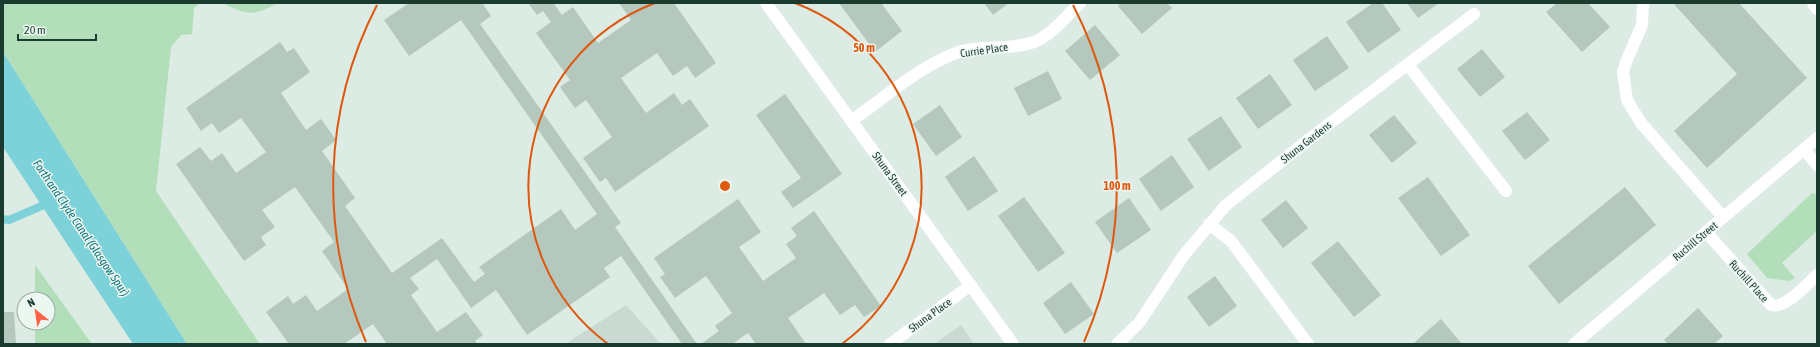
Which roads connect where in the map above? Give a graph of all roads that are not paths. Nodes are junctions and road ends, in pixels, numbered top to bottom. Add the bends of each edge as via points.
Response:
1 (766, 3) edge
2 (1643, 3) edge
3 (1813, 3) edge
4 (1076, 4) edge
5 (1817, 9) edge
6 (1474, 14) dead end
7 (1408, 64) junction
8 (852, 121) junction
9 (1817, 138) edge
10 (1804, 149) junction
11 (1817, 166) edge
12 (1506, 192) dead end
13 (1723, 217) junction
14 (1208, 224) junction
15 (1706, 232) junction
16 (1817, 275) edge
17 (970, 285) junction
18 (890, 344) edge
19 (1013, 344) edge
20 (1117, 344) edge
21 (1308, 344) edge
22 (1574, 344) edge

1 - 8 street, Shuna Street
2 - 13 street via 1642,25 1623,72 1627,100 1641,123
3 - 5 street
4 - 8 street, Currie Place via 1052,29 1034,41 1014,46 972,49 946,57
6 - 7 street, Shuna Gardens
7 - 12 street
7 - 14 street, Shuna Gardens via 1226,205
8 - 17 street, Shuna Street
9 - 10 street, Ruchill Street
10 - 11 street
10 - 13 street, Ruchill Street
13 - 15 street, Ruchill Street
14 - 20 street, Shuna Gardens via 1184,255 1148,311
14 - 21 street via 1235,246
15 - 16 street, Ruchill Place via 1771,305 1784,304
15 - 22 street, Ruchill Street
17 - 18 street, Shuna Place
17 - 19 street, Shuna Street

